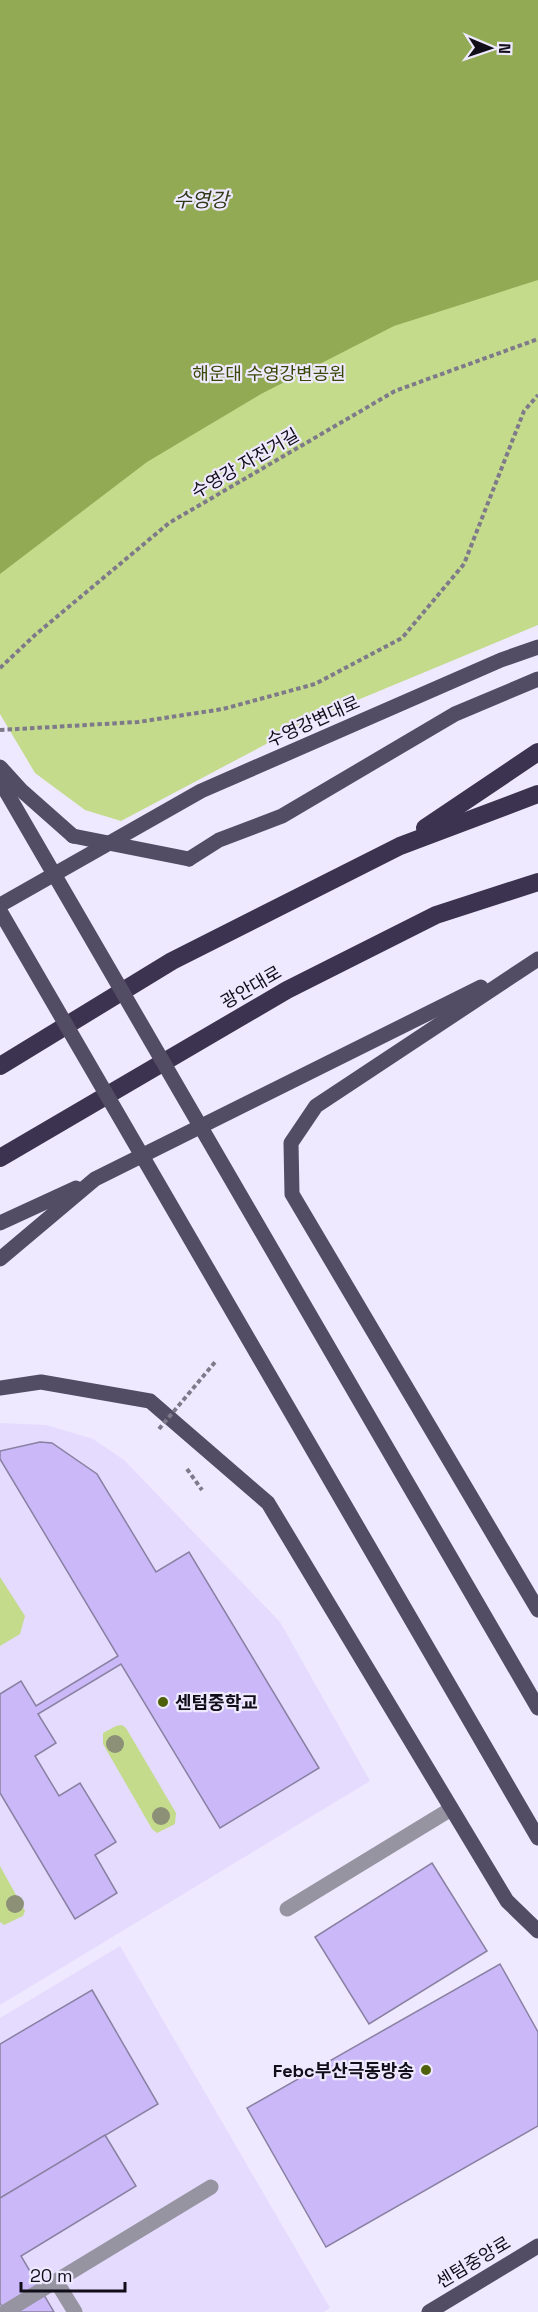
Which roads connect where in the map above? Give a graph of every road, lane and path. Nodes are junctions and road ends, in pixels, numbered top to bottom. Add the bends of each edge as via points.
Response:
1 (538, 339) edge
2 (538, 394) edge
3 (538, 647) edge
4 (0, 668) edge
5 (538, 679) edge
6 (0, 730) edge
7 (538, 752) edge
8 (0, 767) edge
9 (0, 781) edge
10 (538, 794) edge
11 (400, 846) junction
12 (538, 882) edge
13 (0, 905) edge
14 (0, 911) edge
15 (538, 959) edge
16 (0, 1066) edge
17 (0, 1158) edge
18 (95, 1179) junction
19 (0, 1223) edge
20 (0, 1259) edge
21 (216, 1361) dead end
22 (0, 1388) edge
23 (159, 1429) dead end
24 (538, 1610) edge
25 (538, 1708) edge
26 (451, 1809) junction
27 (538, 1838) edge
28 (287, 1909) dead end
29 (538, 1931) edge
30 (211, 2187) dead end
31 (538, 2246) edge
32 (56, 2281) junction
33 (5, 2312) edge
34 (75, 2312) edge
35 (429, 2312) edge

1 - 4 path, 수영강 자전거길 via 395,391 169,524
2 - 6 path via 524,411 464,564 402,638 315,684 223,709 138,722
3 - 13 main road, 수영강변대로 via 201,791
5 - 8 main road, bridge via 455,714 282,816 219,840 189,859 73,836
7 - 11 highway
9 - 25 main road, bridge
10 - 11 highway
11 - 16 highway via 172,961
12 - 17 highway, 광안대로 via 436,915 287,990
14 - 27 main road, bridge
15 - 18 main road
15 - 24 main road via 316,1106 291,1143 292,1194
18 - 19 main road
18 - 20 main road
21 - 23 path, bridge
22 - 26 main road via 41,1382 150,1401 268,1503
26 - 28 lane
26 - 29 main road via 507,1901
30 - 32 lane
31 - 35 main road, 센텀중앙로
32 - 33 lane
32 - 34 lane

